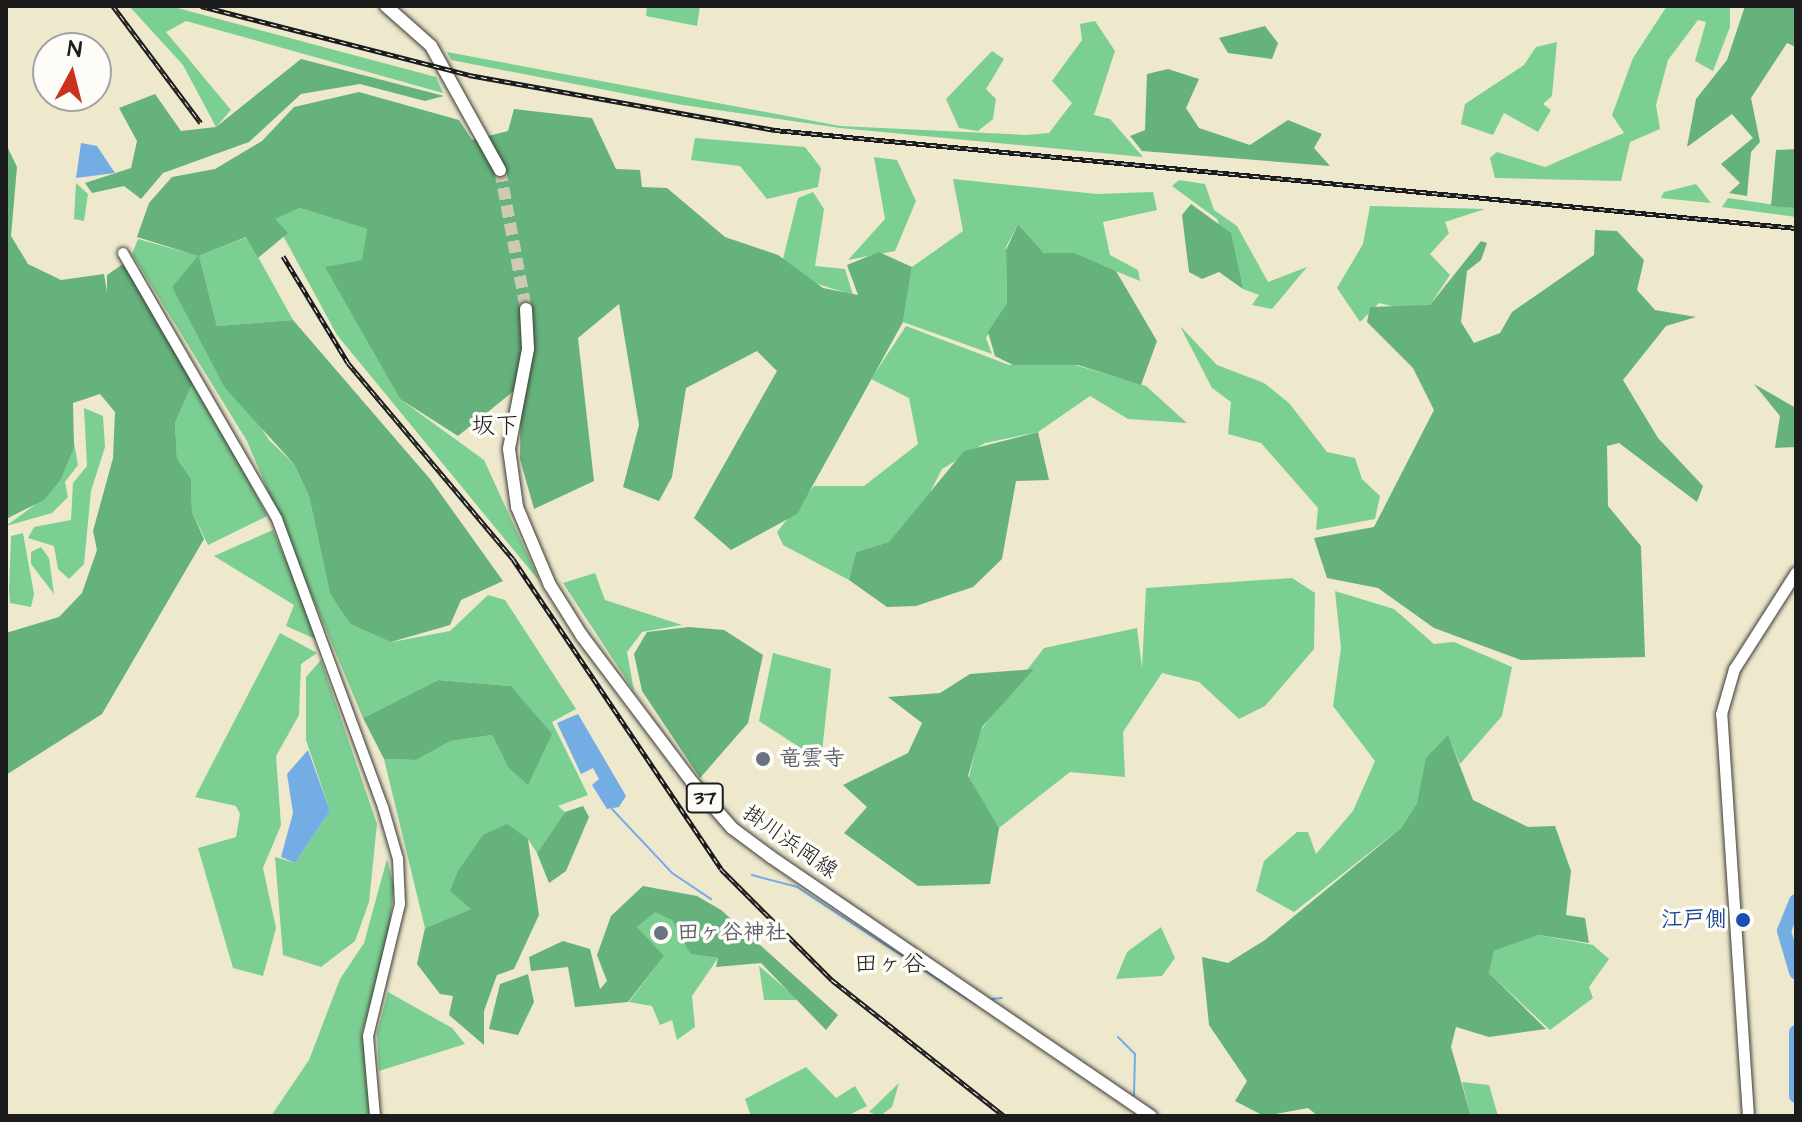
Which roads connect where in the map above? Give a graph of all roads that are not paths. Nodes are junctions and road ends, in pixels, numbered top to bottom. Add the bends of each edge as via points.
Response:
1 (386, 6) edge
2 (500, 170) tunnel mouth
3 (123, 253) dead end
4 (526, 309) tunnel mouth
5 (1796, 572) edge
6 (375, 1116) edge
7 (1151, 1116) edge
8 (1748, 1116) edge

1 - 2 main road via 436,53
3 - 6 street via 277,519 351,705 389,827 400,904 368,1036
4 - 7 main road, 掛川浜岡線 / 37 via 528,349 509,449 517,507 558,598 692,782 766,853
5 - 8 main road via 1734,669 1721,714

